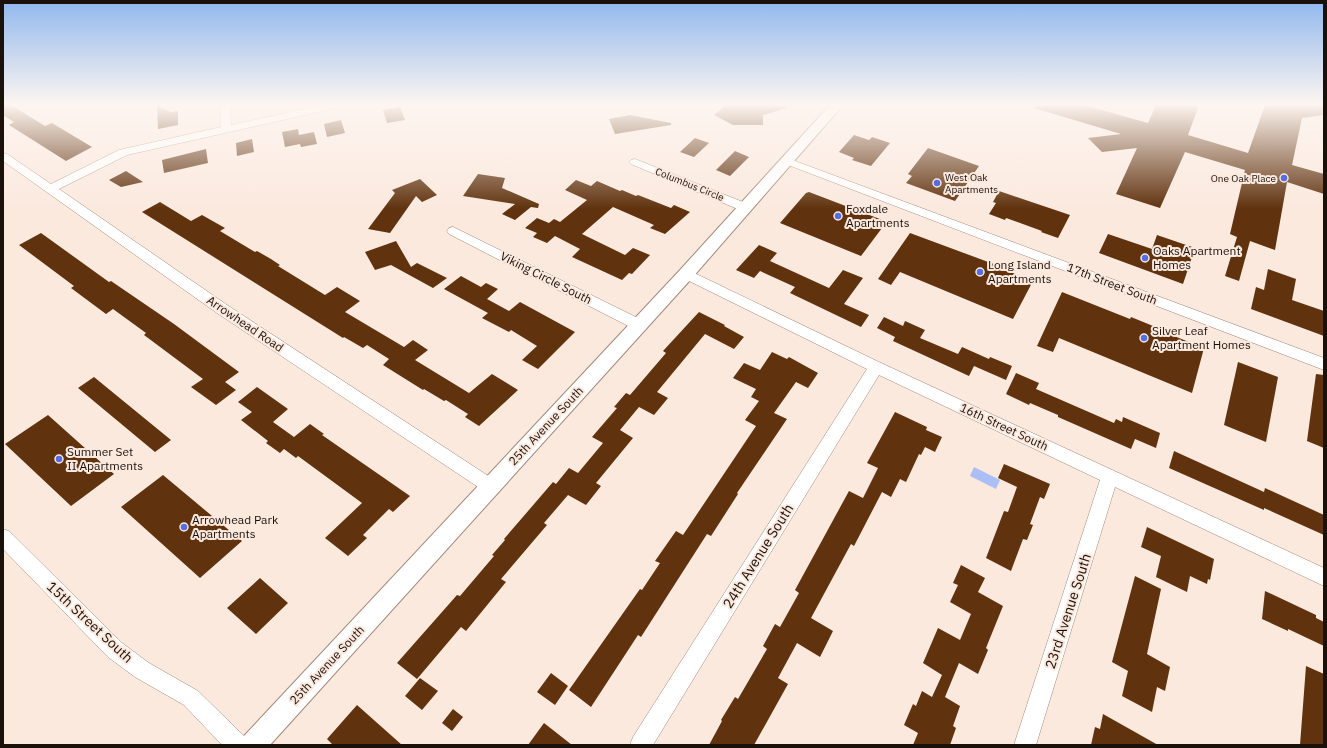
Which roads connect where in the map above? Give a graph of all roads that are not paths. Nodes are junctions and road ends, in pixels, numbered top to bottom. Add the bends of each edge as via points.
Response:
1 (175, 140) edge
2 (806, 140) edge
3 (3, 156) edge
4 (787, 161) junction
5 (635, 162) dead end
6 (50, 189) junction
7 (744, 207) junction
8 (453, 231) dead end
9 (686, 274) junction
10 (639, 325) junction
11 (1324, 364) edge
12 (876, 367) junction
13 (1110, 476) junction
14 (490, 486) junction
15 (3, 537) edge
16 (1324, 577) edge
17 (237, 745) edge
18 (253, 745) edge
19 (641, 745) edge
20 (1025, 745) edge

1 - 6 street via 123,152
2 - 4 street, 25th Avenue South
3 - 6 street, Arrowhead Road
4 - 7 street, 25th Avenue South
4 - 11 street, 17th Street South
5 - 7 street, Columbus Circle
6 - 14 street, Arrowhead Road via 222,309
7 - 9 street, 25th Avenue South
8 - 10 street, Viking Circle South
9 - 10 street, 25th Avenue South
9 - 12 street, 16th Street South
10 - 14 street, 25th Avenue South
12 - 13 street, 16th Street South
12 - 19 street, 24th Avenue South
13 - 16 street, 16th Street South
13 - 20 street, 23rd Avenue South
14 - 18 street, 25th Avenue South
15 - 17 street, 15th Street South via 115,650 142,670 191,698

